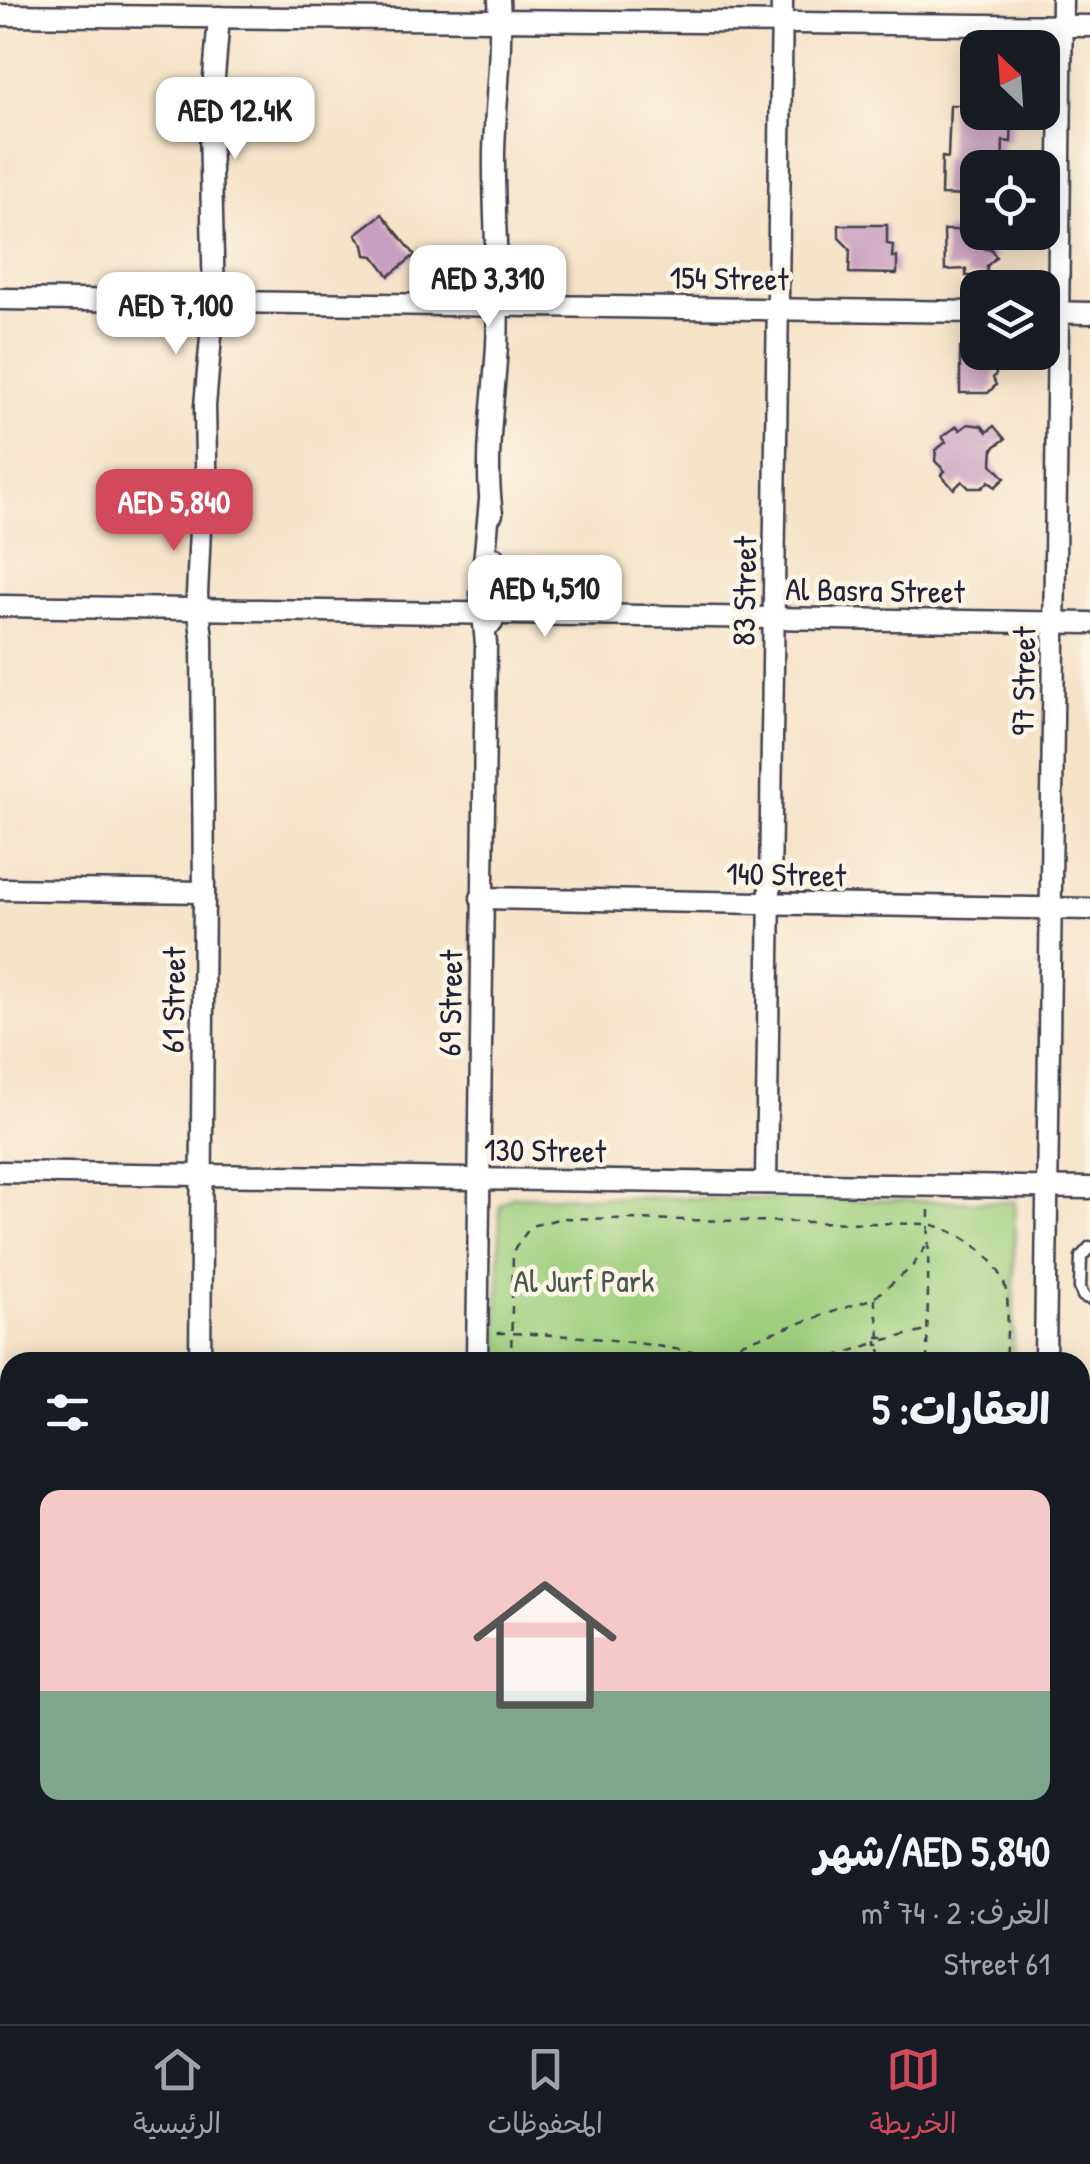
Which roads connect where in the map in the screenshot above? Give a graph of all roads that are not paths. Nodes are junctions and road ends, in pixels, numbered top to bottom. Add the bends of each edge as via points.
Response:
1 (782, 0) edge
2 (1062, 0) edge
3 (494, 10) edge
4 (0, 15) edge
5 (213, 17) junction
6 (782, 23) junction
7 (1062, 26) junction
8 (1090, 26) edge
9 (1052, 270) edge
10 (0, 299) edge
11 (207, 302) junction
12 (492, 305) junction
13 (778, 309) junction
14 (960, 312) edge
15 (1060, 313) edge
16 (1090, 313) edge
17 (1051, 370) edge
18 (0, 606) edge
19 (203, 610) junction
20 (488, 614) junction
21 (774, 618) junction
22 (1054, 623) junction
23 (1090, 624) edge
24 (0, 889) edge
25 (204, 892) junction
26 (481, 898) junction
27 (770, 903) junction
28 (1050, 908) junction
29 (1090, 909) edge
30 (0, 1172) edge
31 (202, 1176) junction
32 (478, 1180) junction
33 (766, 1183) junction
34 (1048, 1188) junction
35 (1090, 1188) edge
36 (1090, 1248) edge
37 (1090, 1299) edge
38 (200, 1352) edge
39 (476, 1352) edge
40 (1044, 1352) edge

1 - 6 street, 83 Street
2 - 7 street, 97 Street
3 - 5 street
3 - 6 street
3 - 12 street, 69 Street
4 - 5 street
5 - 11 street, 61 Street via 206,101
6 - 7 street
6 - 13 street, 83 Street
7 - 8 street
7 - 9 street, 97 Street
10 - 11 street, 154 Street
11 - 12 street, 154 Street
11 - 19 street, 61 Street
12 - 13 street, 154 Street
12 - 20 street, 69 Street via 486,378
13 - 14 street, 154 Street
13 - 21 street, 83 Street
15 - 16 street
17 - 22 street, 97 Street
18 - 19 street, Al Basra Street
19 - 20 street, Al Basra Street
19 - 25 street, 61 Street
20 - 21 street, Al Basra Street
20 - 26 street, 69 Street
21 - 22 street, Al Basra Street
21 - 27 street, 83 Street
22 - 23 street, Al Basra Street
22 - 28 street, 97 Street
24 - 25 street
25 - 31 street, 61 Street
26 - 27 street, 140 Street
26 - 32 street, 69 Street
27 - 28 street, 140 Street
27 - 33 street, 83 Street
28 - 29 street, 140 Street
28 - 34 street, 97 Street
30 - 31 street, 130 Street
31 - 32 street, 130 Street
31 - 38 street, 61 Street
32 - 33 street, 130 Street
32 - 39 street, 69 Street
33 - 34 street, 130 Street
34 - 35 street, 130 Street
34 - 40 street, 97 Street
36 - 37 lane via 1081,1257 1080,1288

